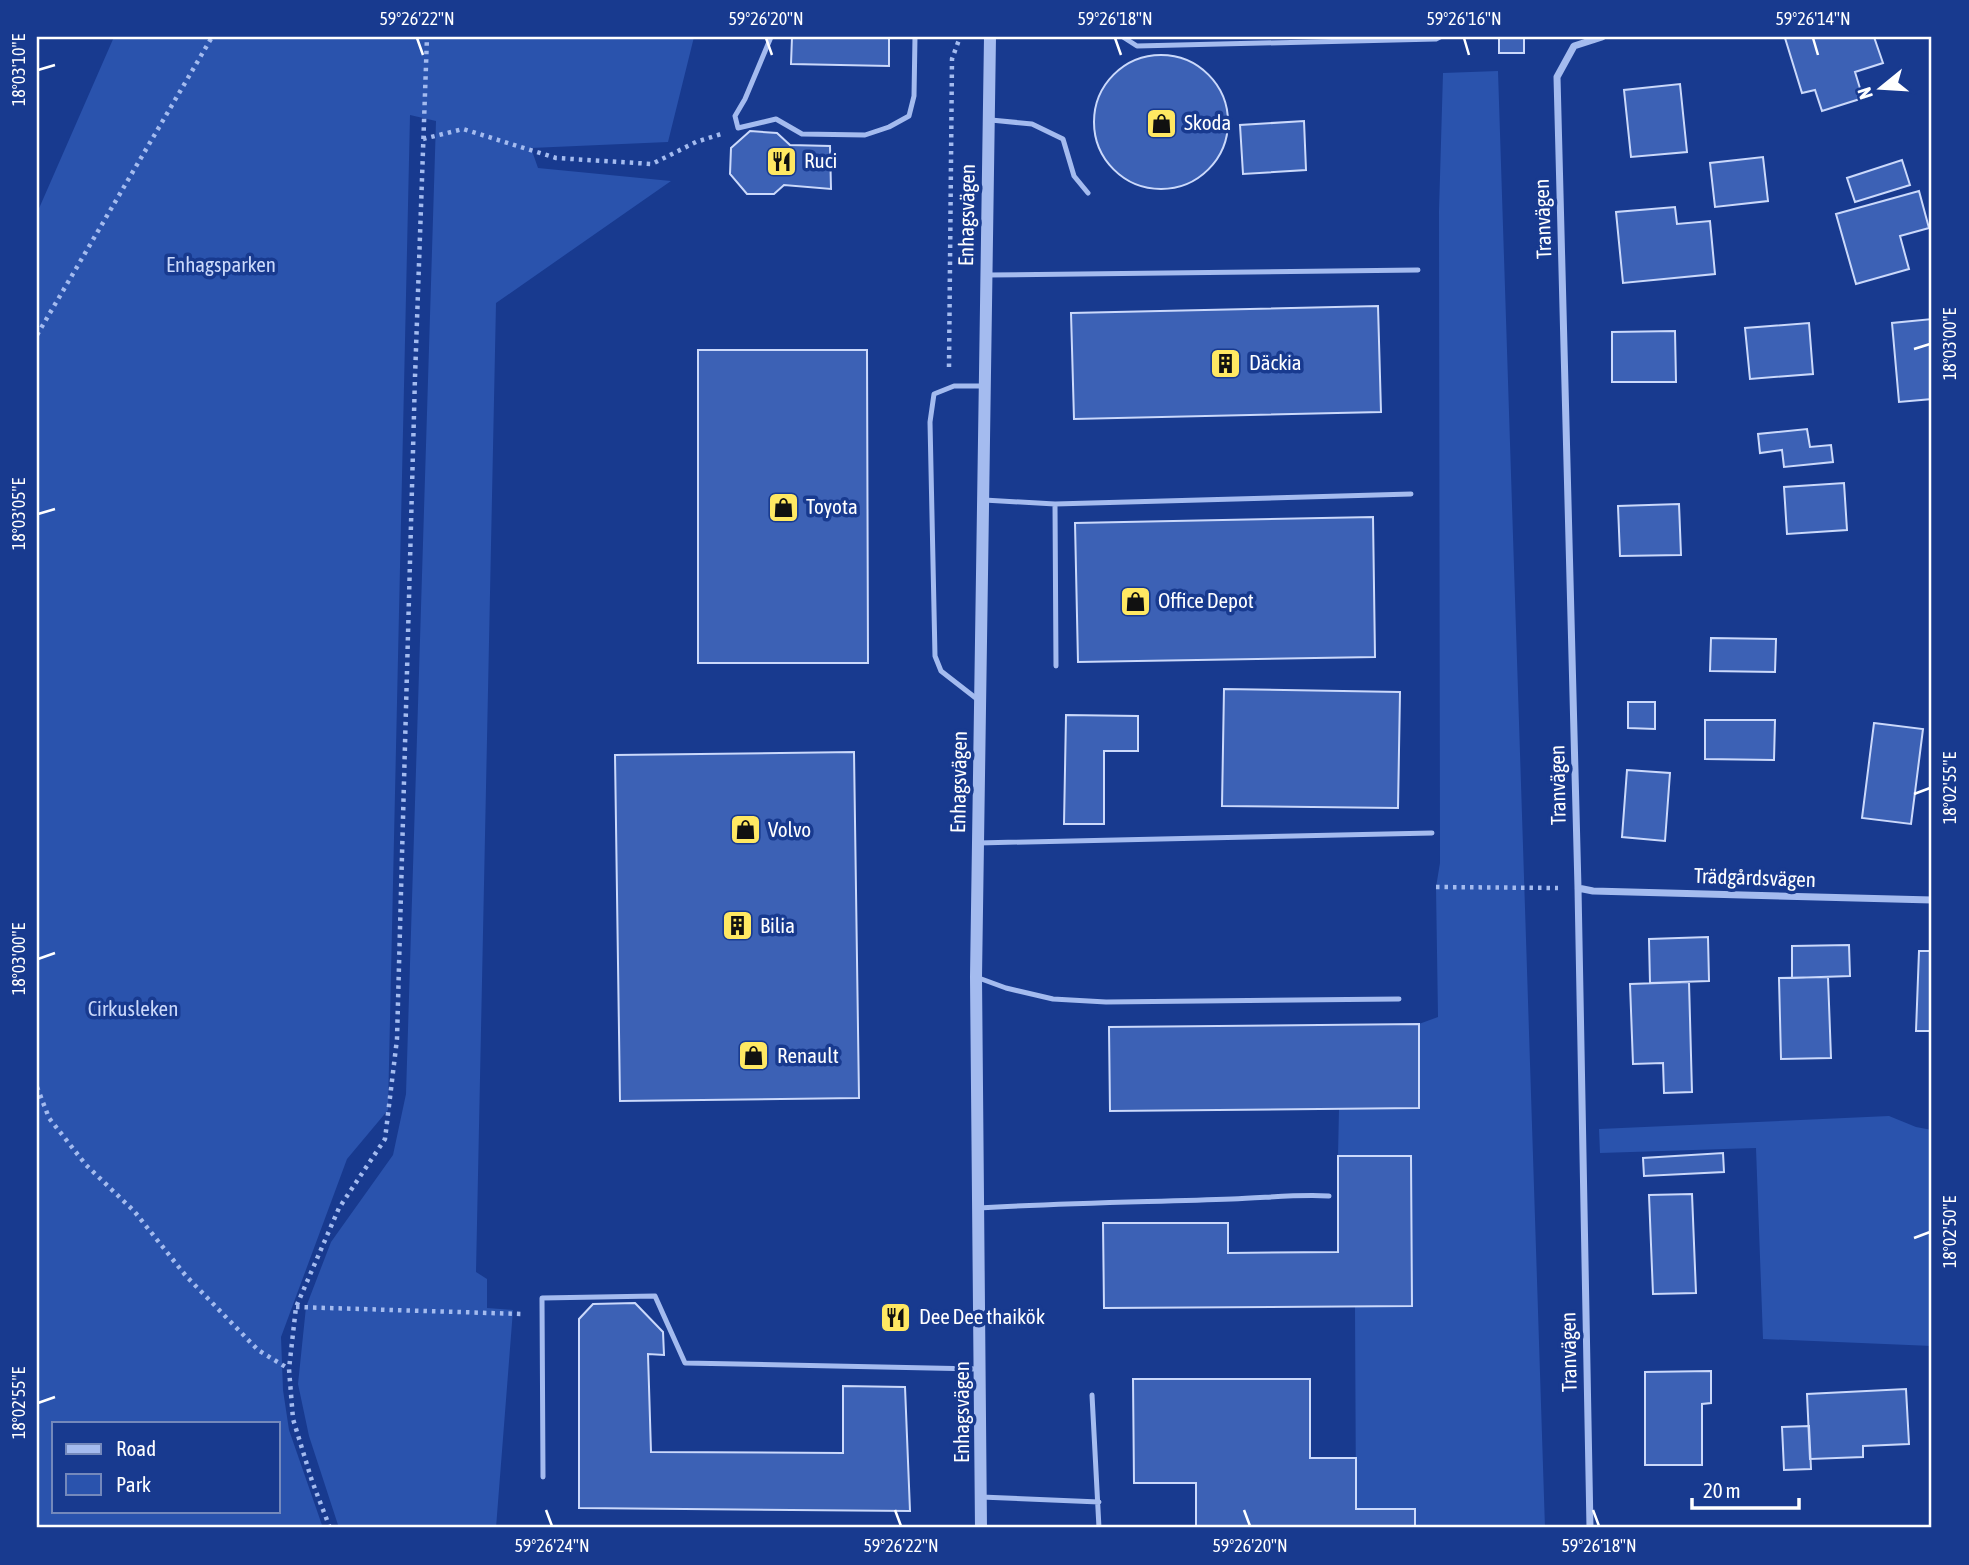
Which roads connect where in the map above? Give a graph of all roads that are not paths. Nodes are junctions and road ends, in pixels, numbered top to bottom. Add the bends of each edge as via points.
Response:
1 (771, 37) edge
2 (915, 37) edge
3 (990, 37) edge
4 (1123, 37) edge
5 (1440, 37) edge
6 (1602, 37) edge
7 (988, 120) junction
8 (1088, 193) dead end
9 (1418, 270) dead end
10 (985, 275) junction
11 (983, 386) junction
12 (1411, 494) dead end
13 (982, 500) junction
14 (1055, 504) junction
15 (1056, 666) dead end
16 (980, 701) junction
17 (1432, 833) dead end
18 (978, 843) junction
19 (1578, 888) junction
20 (1932, 900) edge
21 (976, 977) junction
22 (1399, 999) dead end
23 (1329, 1196) dead end
24 (979, 1208) junction
25 (981, 1369) junction
26 (1092, 1395) dead end
27 (543, 1477) dead end
28 (981, 1497) junction
29 (1099, 1502) junction
30 (981, 1528) edge
31 (1099, 1528) edge
32 (1590, 1528) edge

1 - 2 lane via 735,116 738,128 776,119 802,134 865,135 909,116
3 - 7 street, Enhagsvägen
4 - 5 lane via 1137,46
6 - 19 street, Tranvägen via 1574,46 1557,77
7 - 8 lane via 1032,124 1063,139 1074,176
7 - 10 street, Enhagsvägen
9 - 10 lane
10 - 11 street, Enhagsvägen
11 - 13 street, Enhagsvägen
11 - 16 lane via 954,386 934,394 930,422 935,656 942,671
12 - 14 lane
13 - 14 lane
13 - 16 street, Enhagsvägen
14 - 15 lane
16 - 18 street, Enhagsvägen
17 - 18 lane
18 - 21 street, Enhagsvägen
19 - 20 street, Trädgårdsvägen
19 - 32 street, Tranvägen
21 - 22 lane via 1053,999 1106,1002
21 - 24 street, Enhagsvägen
23 - 24 lane
24 - 25 street, Enhagsvägen
25 - 27 lane via 685,1363 655,1296 542,1298
25 - 28 street, Enhagsvägen
26 - 29 lane
28 - 29 lane
28 - 30 street, Enhagsvägen
29 - 31 lane

